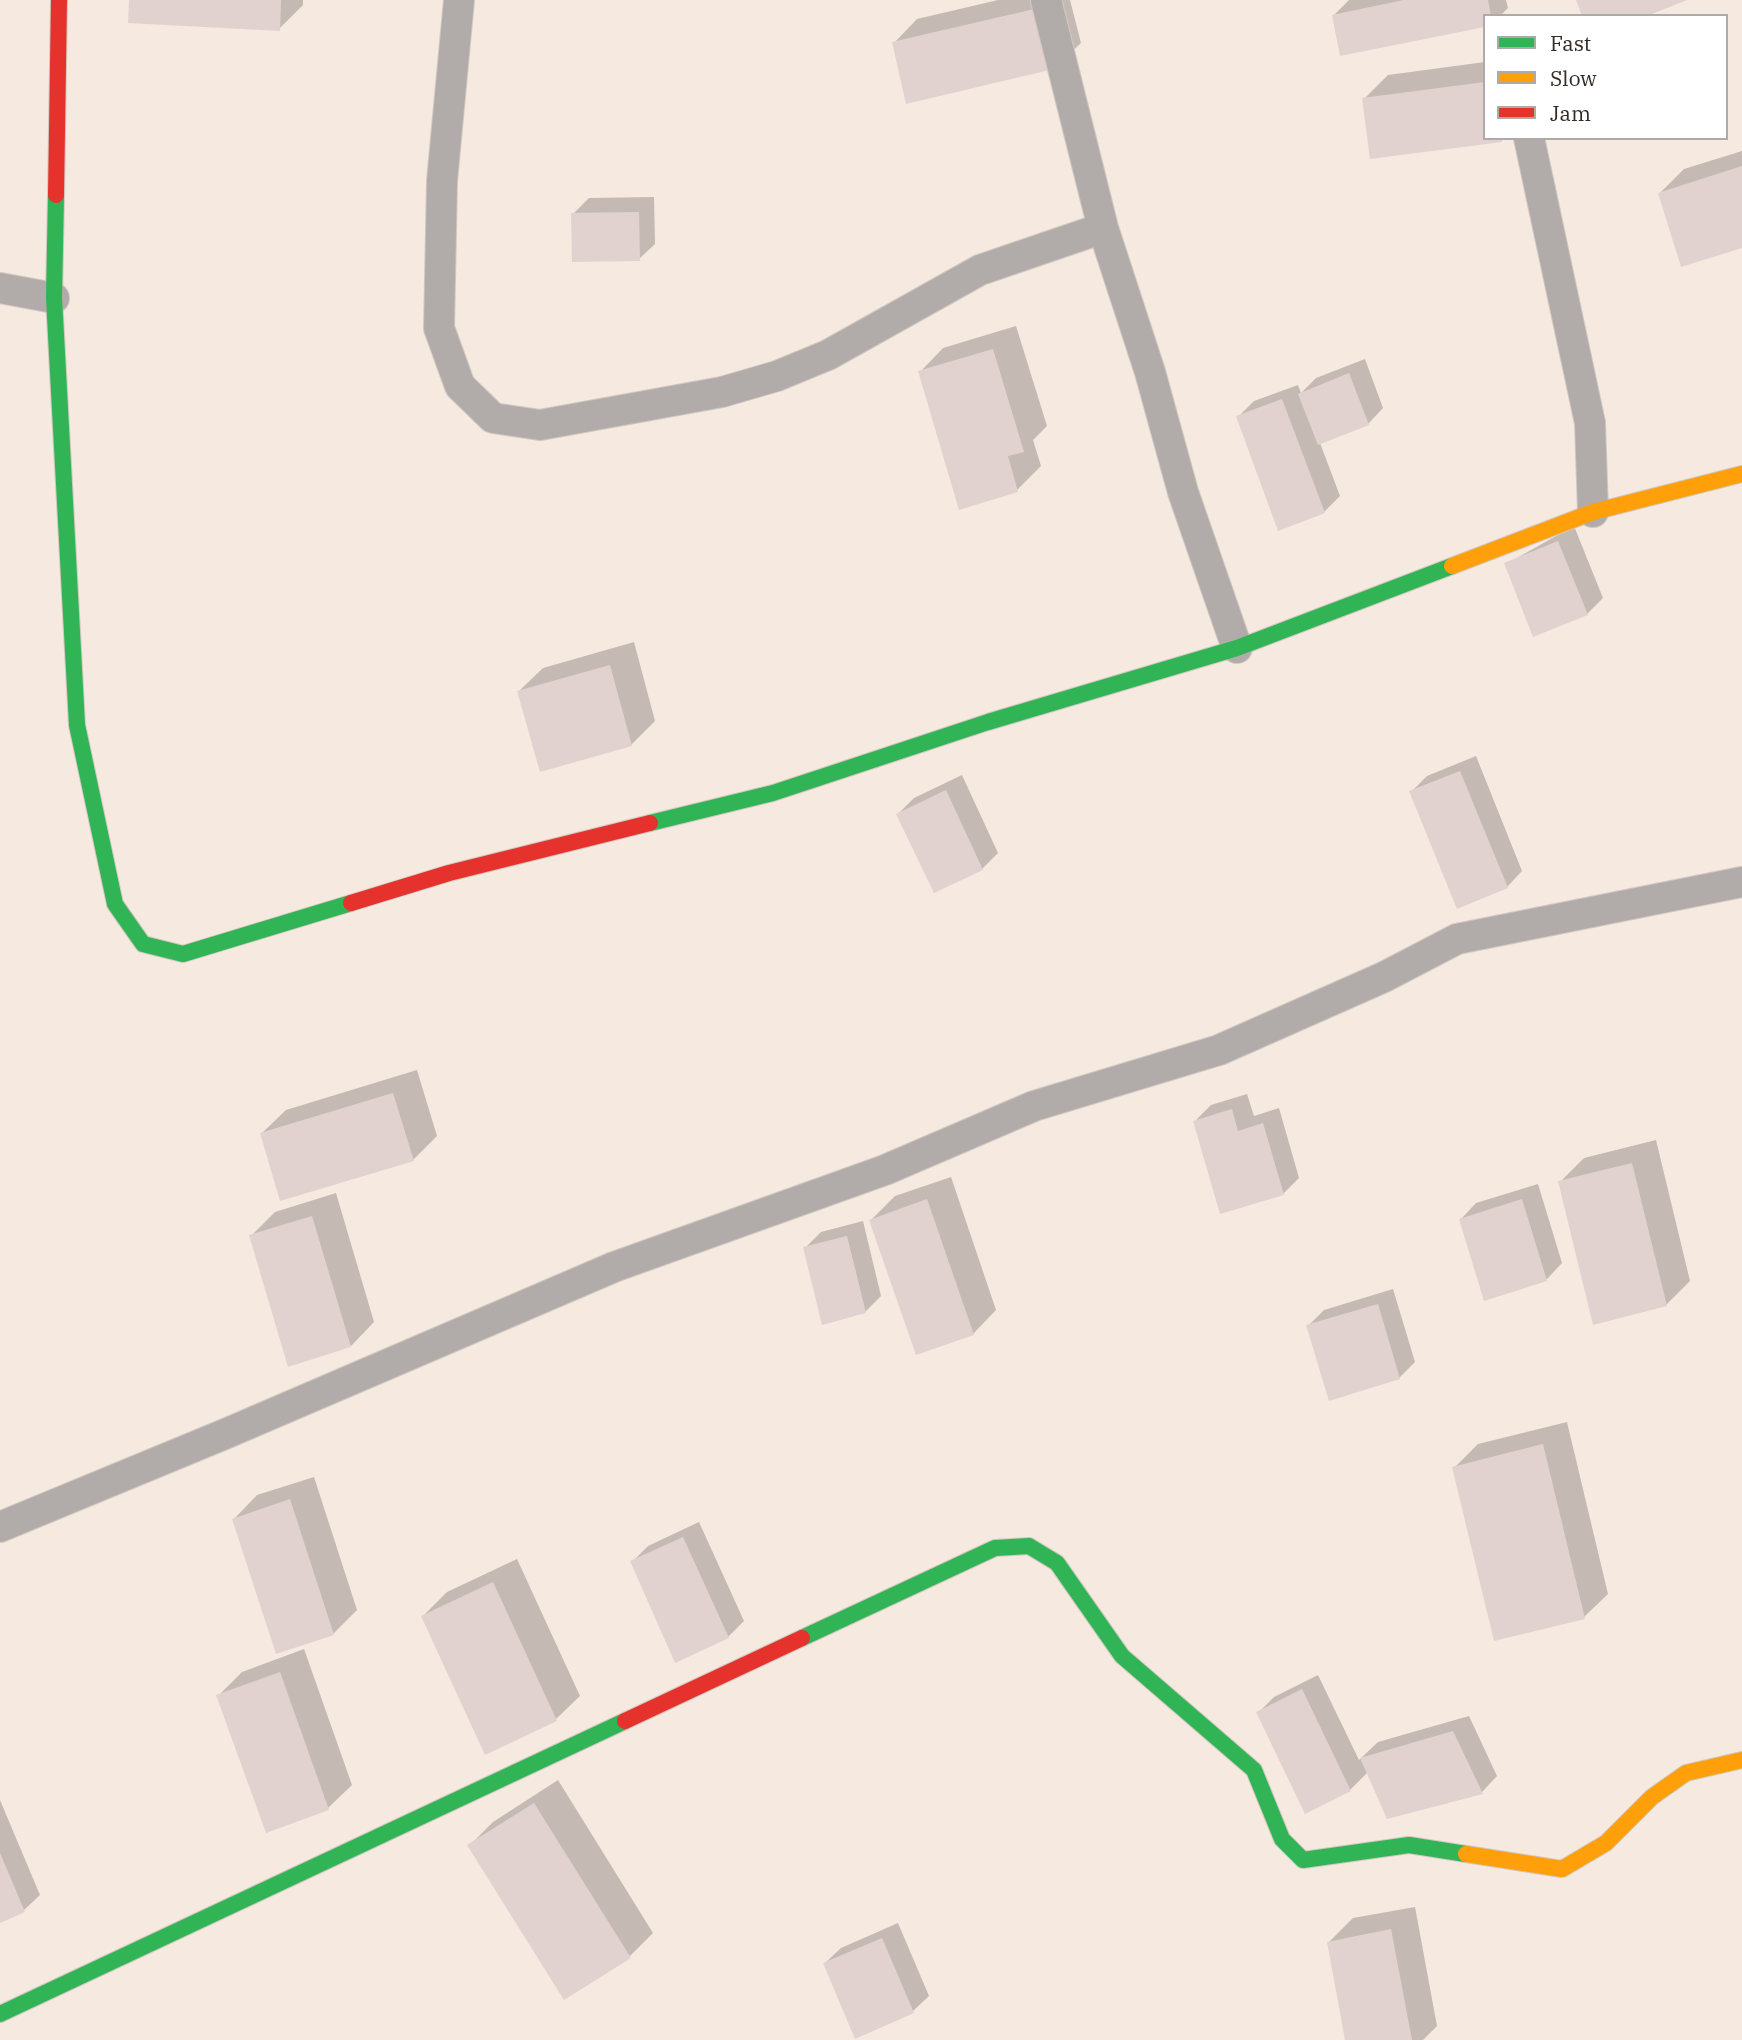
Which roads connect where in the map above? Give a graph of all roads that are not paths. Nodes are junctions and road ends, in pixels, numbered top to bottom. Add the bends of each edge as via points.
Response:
1 (59, 0) edge
2 (459, 0) edge
3 (1046, 0) edge
4 (1529, 140) edge
5 (1103, 228) junction
6 (0, 288) edge
7 (54, 298) junction
8 (1742, 474) edge
9 (1593, 512) junction
10 (1237, 648) junction
11 (1742, 883) edge
12 (0, 1527) edge
13 (1742, 1760) edge
14 (0, 2014) edge

1 - 7 street
2 - 5 street via 442,181 439,328 460,387 493,418 540,425 722,392 777,376 828,355 980,270
3 - 5 street
4 - 9 street via 1590,423
5 - 10 street via 1183,492
6 - 7 street
7 - 10 street via 77,724 116,904 143,944 183,954 449,873 773,793 988,722
8 - 9 street
9 - 10 street
11 - 12 street via 1457,939 1384,977 1219,1050 1034,1106 885,1170 614,1267
13 - 14 street via 1686,1773 1652,1797 1606,1843 1562,1869 1409,1845 1303,1860 1282,1839 1254,1770 1122,1656 1057,1563 1029,1546 995,1548

